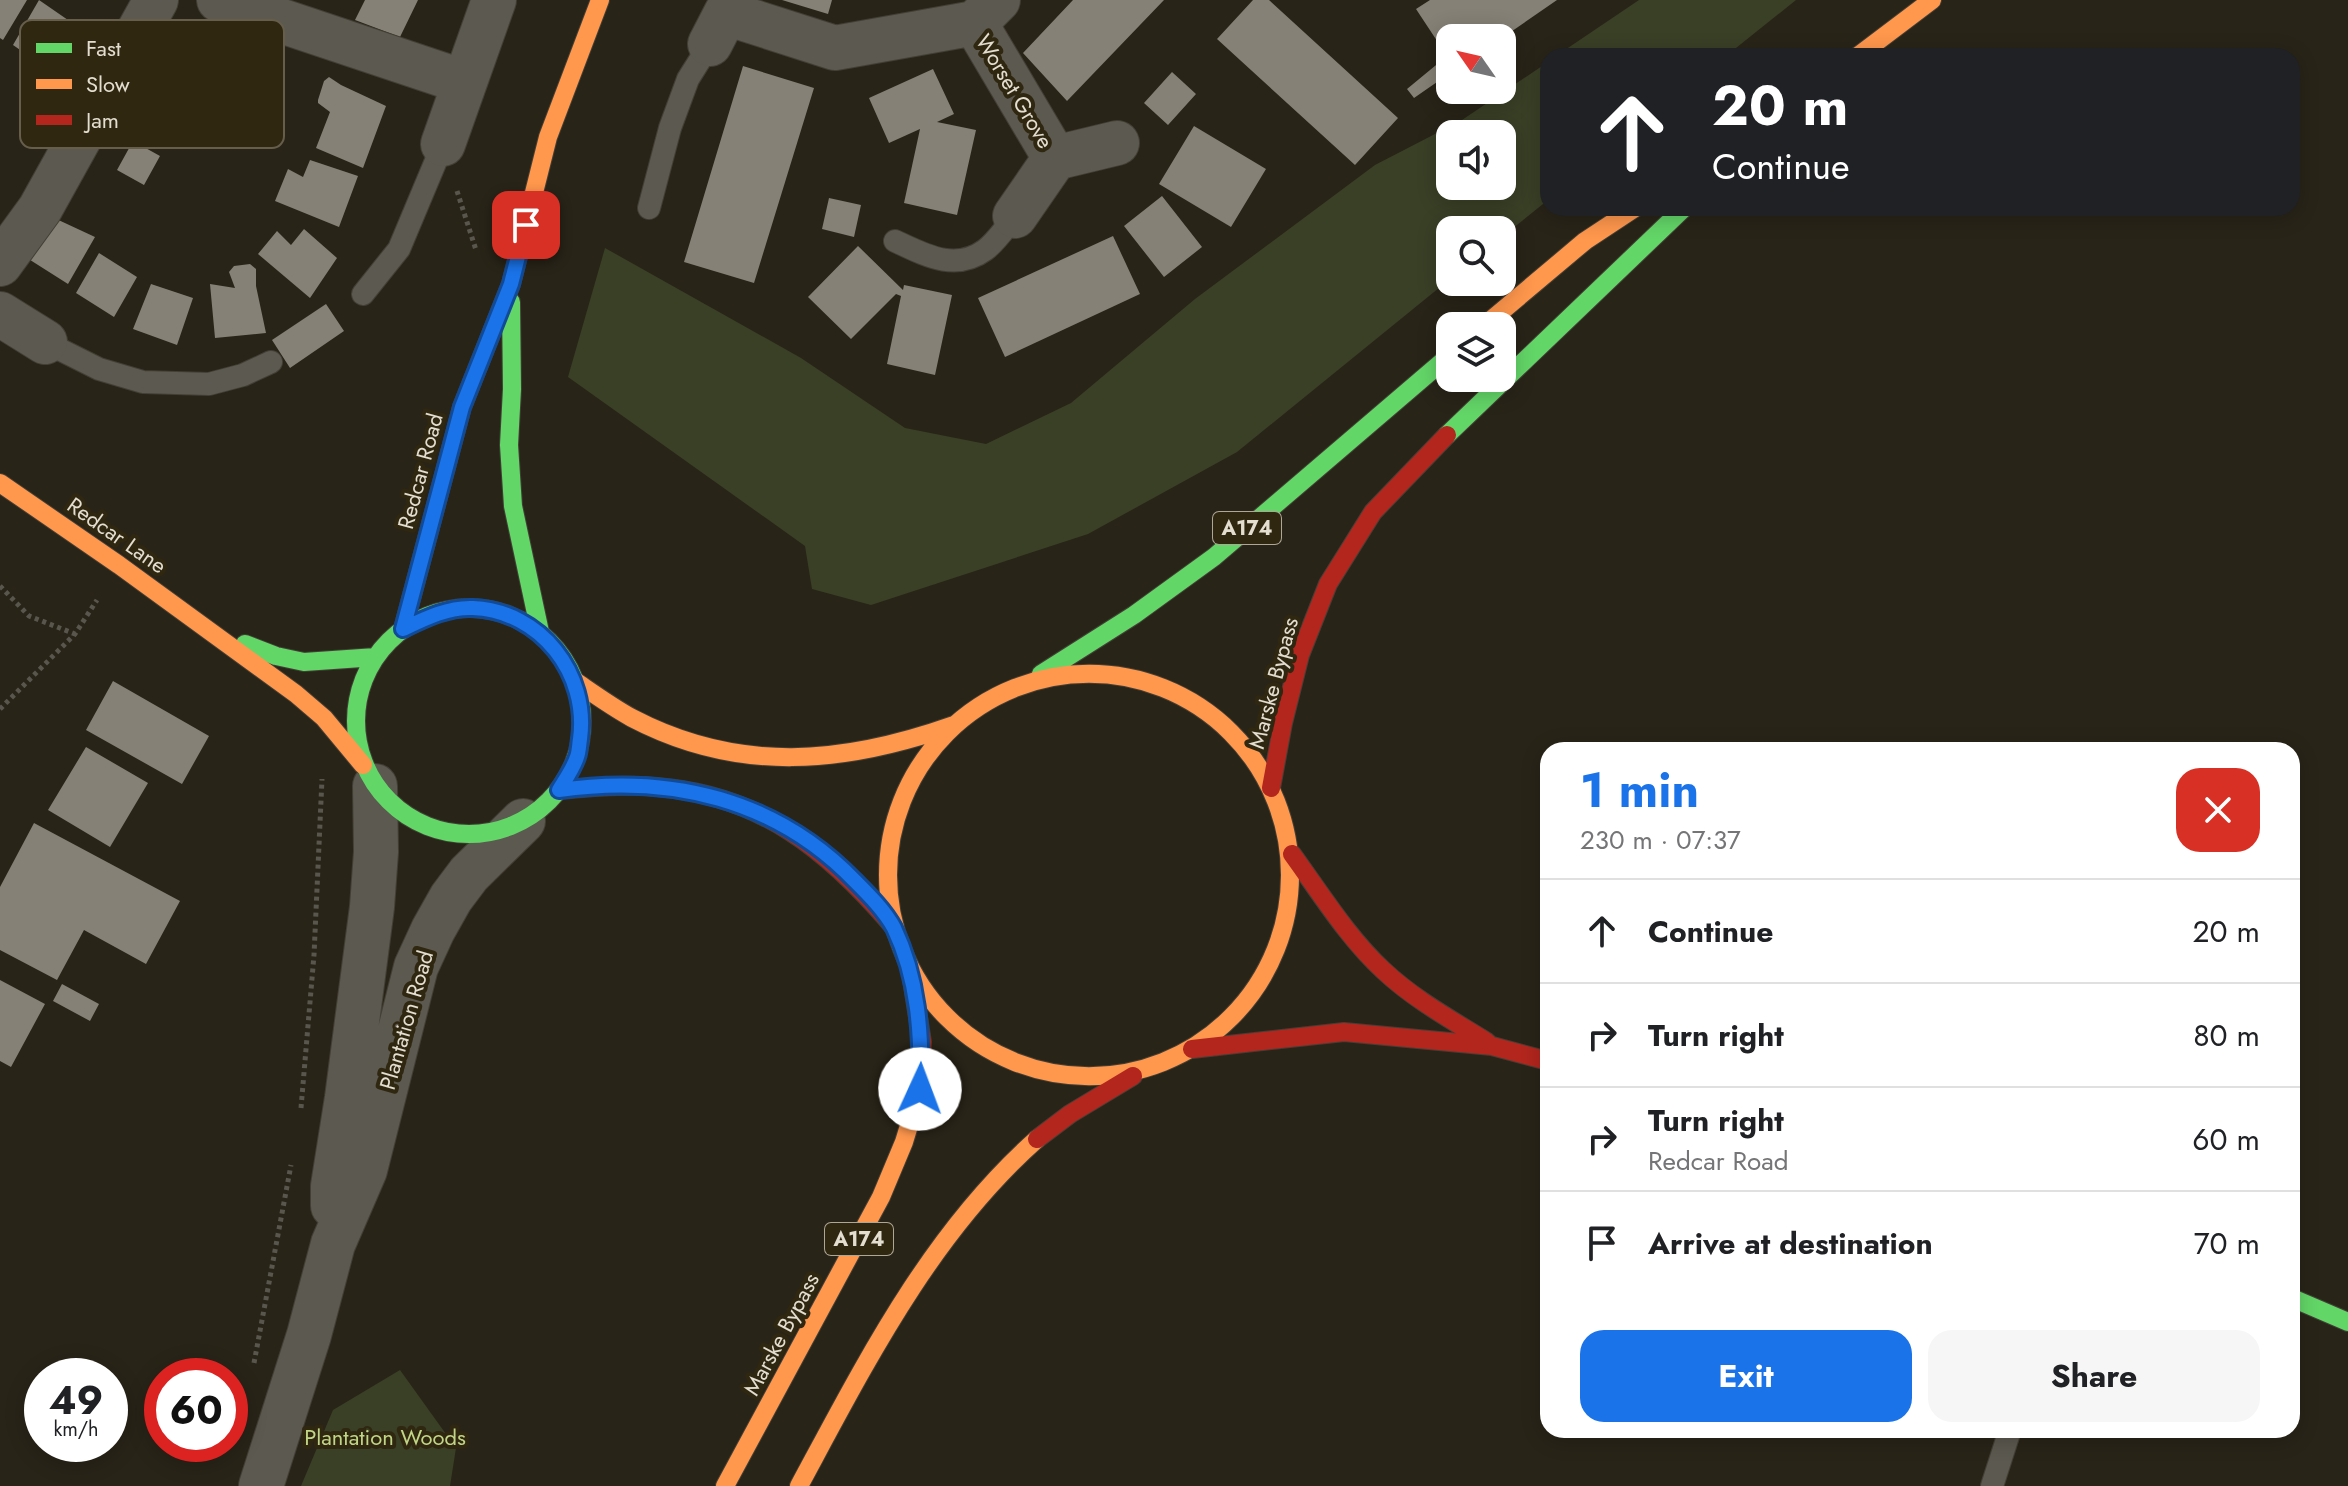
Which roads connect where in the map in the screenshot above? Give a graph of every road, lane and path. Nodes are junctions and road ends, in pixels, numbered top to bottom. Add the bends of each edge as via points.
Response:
1 (156, 0) edge
2 (219, 0) edge
3 (494, 0) edge
4 (600, 0) edge
5 (1932, 0) edge
6 (986, 12) edge
7 (721, 19) edge
8 (145, 20) edge
9 (279, 20) edge
10 (284, 22) edge
11 (1869, 48) edge
12 (464, 82) junction
13 (1117, 143) dead end
14 (443, 144) junction
15 (74, 148) edge
16 (1055, 158) junction
17 (649, 208) dead end
18 (1015, 216) joint
19 (1623, 216) edge
20 (1676, 216) edge
21 (895, 241) dead end
22 (479, 262) dead end
23 (0, 264) edge
24 (511, 284) junction
25 (363, 294) dead end
26 (1501, 312) edge
27 (0, 314) edge
28 (45, 342) joint
29 (271, 362) dead end
30 (1436, 367) edge
31 (0, 483) edge
32 (119, 565) junction
33 (0, 586) edge
34 (205, 628) junction
35 (403, 629) junction
36 (540, 632) junction
37 (75, 634) junction
38 (376, 657) junction
39 (575, 681) junction
40 (1029, 682) junction
41 (0, 709) edge
42 (324, 718) junction
43 (954, 725) junction
44 (371, 777) junction
45 (1271, 788) junction
46 (559, 790) junction
47 (523, 821) junction
48 (1292, 854) junction
49 (893, 926) junction
50 (911, 972) junction
51 (1492, 1046) junction
52 (1192, 1049) junction
53 (1540, 1059) edge
54 (1142, 1070) junction
55 (299, 1122) dead end
56 (294, 1152) dead end
57 (333, 1244) junction
58 (2300, 1301) edge
59 (2348, 1322) edge
60 (251, 1377) dead end
61 (2007, 1438) edge
62 (261, 1486) edge
63 (725, 1486) edge
64 (799, 1486) edge
65 (1992, 1486) edge

1 - 8 street
2 - 9 street
3 - 12 street
4 - 24 main road, Redcar Road via 548,137
5 - 11 main road
6 - 7 street, Worset Grove via 835,48
6 - 16 street, Worset Grove
7 - 17 lane via 688,79
10 - 12 street
12 - 14 street
13 - 16 street, Worset Grove
14 - 22 path
14 - 25 lane via 399,249
15 - 23 street via 40,209
16 - 18 street, Worset Grove
18 - 21 lane via 986,250 959,262 932,258
19 - 26 main road
20 - 45 main road, Marske Bypass via 1373,512 1328,584 1300,655
24 - 35 main road, Redcar Road via 462,407
24 - 36 main road, Redcar Road via 513,506
27 - 28 street
28 - 29 lane via 99,369 143,382 209,384
30 - 40 main road, A174 via 1214,557
31 - 32 main road, Redcar Lane
32 - 34 main road, Redcar Lane
32 - 37 path
33 - 37 path via 29,616
34 - 38 main road, Redcar Lane via 304,662
34 - 42 main road, Redcar Lane
35 - 36 main road via 436,613 472,608 508,615
35 - 38 main road
36 - 39 main road via 561,654
37 - 41 path
38 - 44 main road via 358,700 356,723 358,747
39 - 43 main road via 643,723 718,749 757,755 838,756 916,740
39 - 46 main road via 583,719 577,757
40 - 43 main road, A174 via 989,699
40 - 45 main road, A174 via 1070,674 1111,674 1151,682 1222,723 1250,753
42 - 44 main road, Redcar Lane
42 - 55 path via 314,955
43 - 49 main road, A174 via 919,767 896,817 886,871
44 - 47 main road via 400,811 431,828 478,834
44 - 57 street, Plantation Road via 376,852 372,907 333,1186
45 - 48 main road, A174
46 - 47 main road
46 - 49 main road via 637,784 714,797 751,810 815,846 870,896
47 - 57 street, Plantation Road via 451,898 416,967 365,1170
48 - 51 main road via 1372,959
48 - 52 main road, A174 via 1281,937 1246,1001
49 - 50 main road, A174
50 - 54 main road, A174 via 947,1020 970,1039 1023,1067 1082,1077
50 - 63 main road, Marske Bypass / A174 via 922,1042 920,1089 904,1142 881,1197
51 - 52 main road via 1344,1032
51 - 53 main road
52 - 54 main road, A174
54 - 64 main road, A174 via 1051,1127 984,1190 932,1255 872,1351
56 - 60 path
57 - 62 street, Plantation Road
58 - 59 main road
61 - 65 lane

